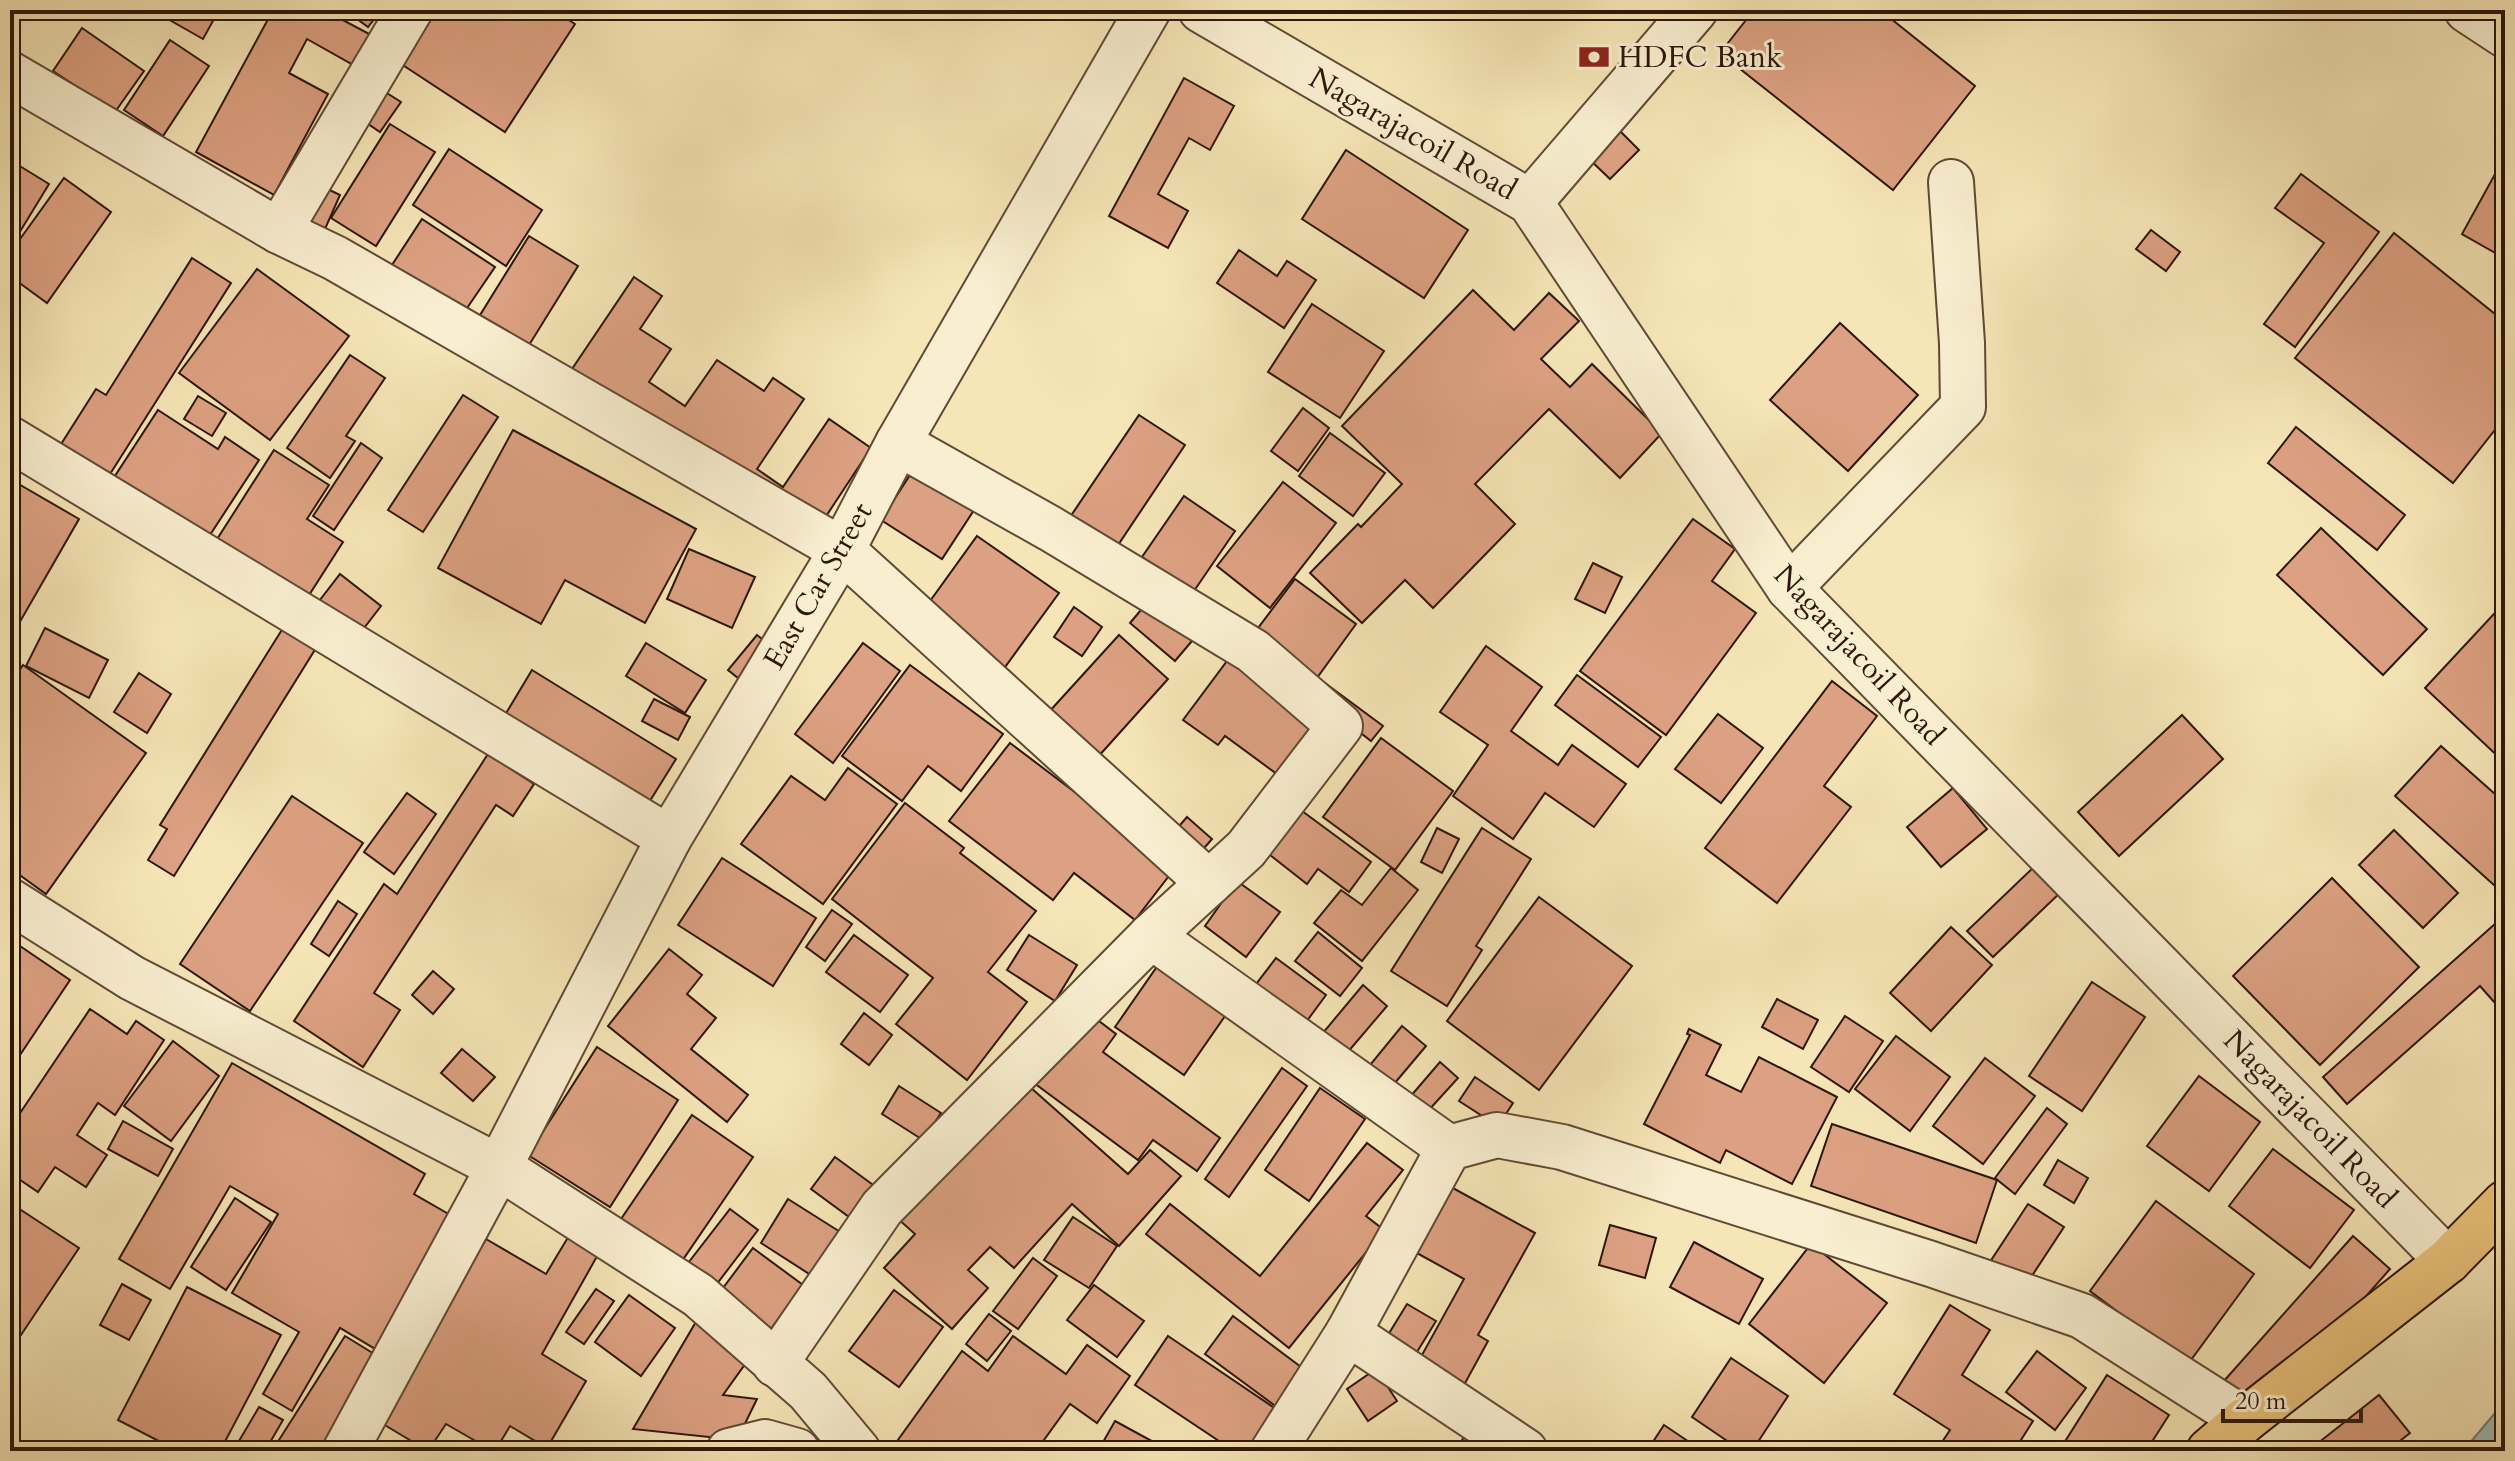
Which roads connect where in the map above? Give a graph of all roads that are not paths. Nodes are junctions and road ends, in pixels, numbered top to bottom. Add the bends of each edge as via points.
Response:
1 (410, 10) edge
2 (1148, 10) edge
3 (1201, 10) edge
4 (1695, 10) edge
5 (2467, 10) edge
6 (2505, 35) edge
7 (10, 74) edge
8 (1951, 182) dead end
9 (1530, 202) junction
10 (279, 231) junction
11 (10, 439) edge
12 (898, 443) junction
13 (842, 550) junction
14 (1789, 588) junction
15 (669, 838) junction
16 (1209, 883) junction
17 (10, 901) edge
18 (1151, 936) junction
19 (1449, 1148) junction
20 (499, 1167) junction
21 (2505, 1203) edge
22 (2448, 1261) junction
23 (1348, 1333) junction
24 (775, 1364) junction
25 (2245, 1420) junction
26 (345, 1451) edge
27 (729, 1451) edge
28 (797, 1451) edge
29 (858, 1451) edge
30 (1273, 1451) edge
31 (1525, 1451) edge
32 (2209, 1451) edge

1 - 10 street
2 - 12 street, East Car Street
3 - 9 street, Nagarajacoil Road
4 - 9 street
5 - 6 street
7 - 10 street
8 - 14 street via 1963,407
9 - 14 street, Nagarajacoil Road
10 - 13 street via 335,258
11 - 15 street
12 - 13 street, East Car Street
12 - 16 street via 1253,651 1340,726 1246,849
13 - 15 street, East Car Street
13 - 16 street
14 - 22 street, Nagarajacoil Road
15 - 20 street, East Car Street
16 - 18 street
17 - 20 street via 132,978
18 - 19 street
18 - 24 street via 882,1208
19 - 23 street
19 - 25 street via 1497,1135 1562,1147 1958,1273 2082,1316
20 - 24 street via 698,1295
20 - 26 street, East Car Street
21 - 22 main road
22 - 25 main road
23 - 30 street
23 - 31 street
24 - 29 street via 808,1391
25 - 32 main road
27 - 28 street via 765,1442

